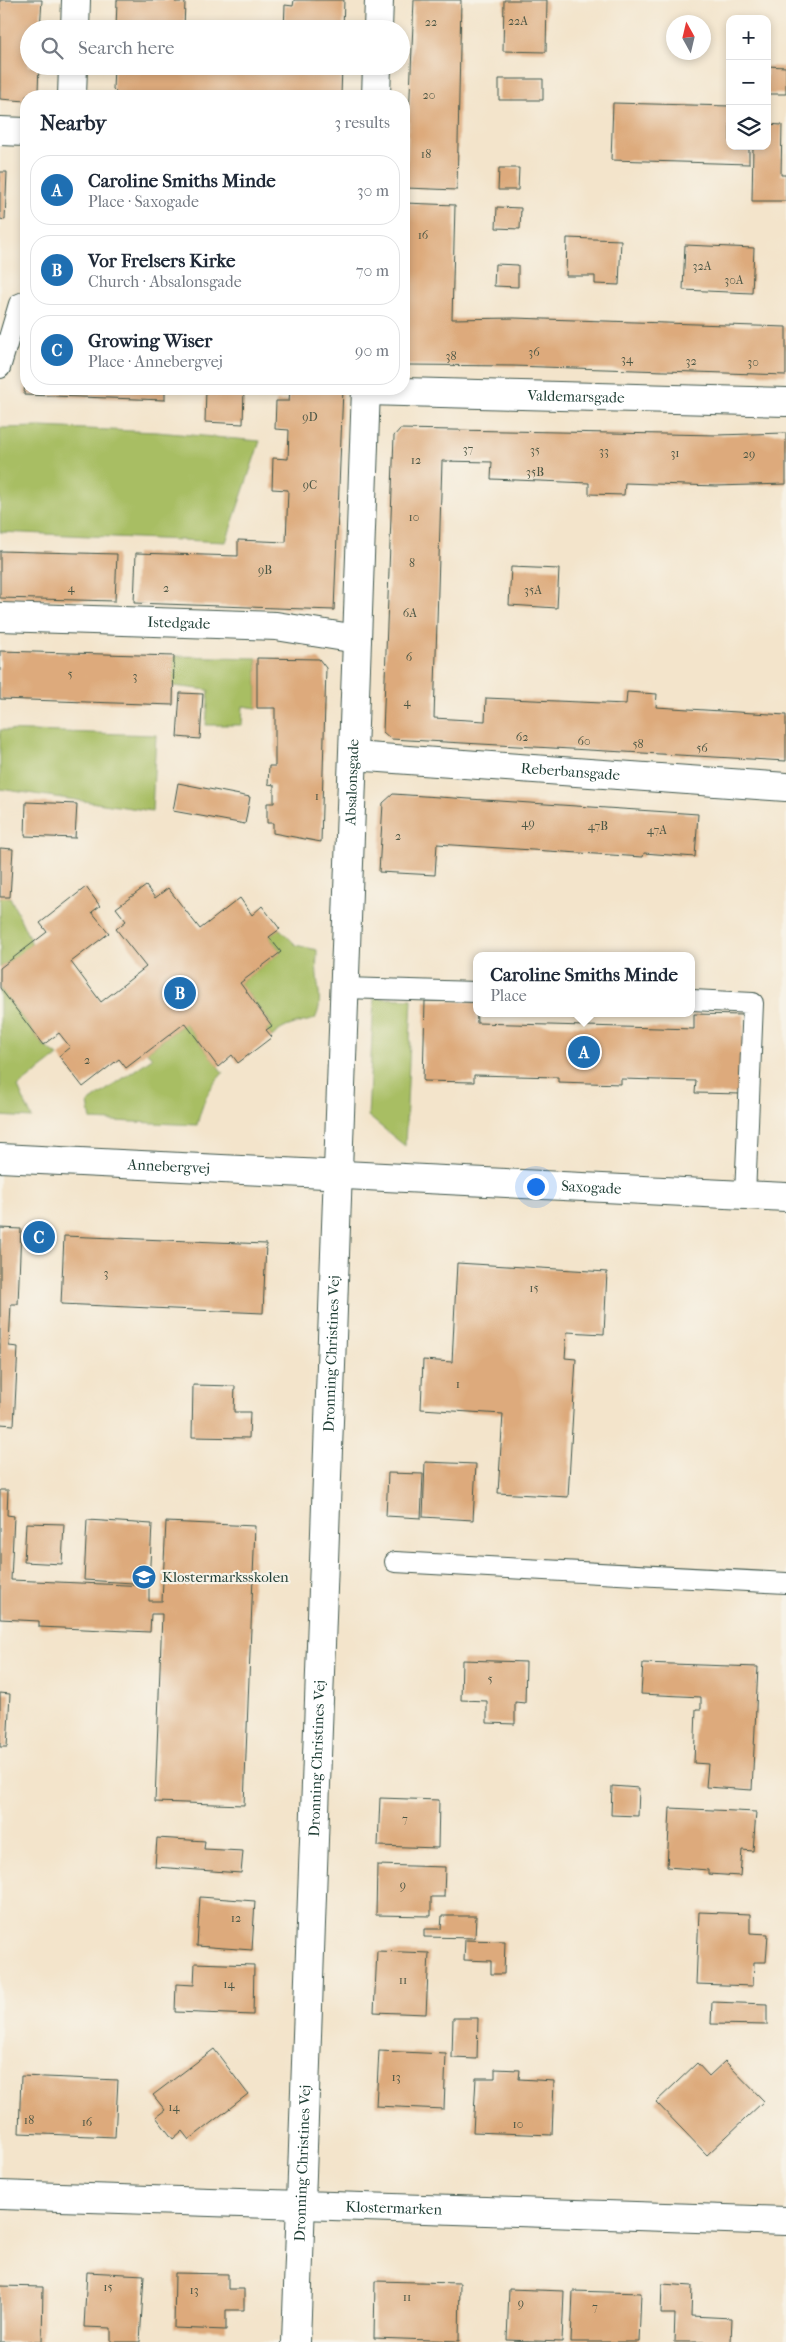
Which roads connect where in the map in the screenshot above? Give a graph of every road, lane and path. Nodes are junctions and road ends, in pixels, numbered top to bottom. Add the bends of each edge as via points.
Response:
1 (76, 0) edge
2 (379, 0) edge
3 (75, 20) edge
4 (378, 20) edge
5 (73, 75) edge
6 (376, 75) edge
7 (72, 90) edge
8 (376, 90) edge
9 (0, 131) edge
10 (20, 132) edge
11 (20, 304) edge
12 (0, 368) edge
13 (410, 391) edge
14 (366, 395) edge
15 (786, 402) edge
16 (0, 617) edge
17 (357, 639) junction
18 (353, 756) junction
19 (786, 787) edge
20 (345, 988) junction
21 (473, 992) edge
22 (695, 1000) edge
23 (0, 1158) edge
24 (338, 1176) junction
25 (745, 1196) junction
26 (786, 1198) edge
27 (395, 1562) dead end
28 (786, 1583) edge
29 (0, 2194) edge
30 (302, 2204) junction
31 (786, 2222) edge
32 (296, 2342) edge

1 - 3 street
2 - 4 street
5 - 7 street
6 - 8 street
9 - 10 street
11 - 12 lane
13 - 15 street, Valdemarsgade
14 - 17 street, Absalonsgade
16 - 17 street, Istedgade via 276,626
17 - 18 street, Absalonsgade
18 - 19 street, Reberbansgade
18 - 20 street, Absalonsgade
20 - 21 lane
20 - 24 street, Absalonsgade
22 - 25 lane via 753,1003
23 - 24 street, Annebergvej
24 - 25 street, Saxogade
24 - 30 street, Dronning Christines Vej
25 - 26 street, Saxogade
27 - 28 lane
29 - 30 street, Klostermarken
30 - 31 street, Klostermarken
30 - 32 street, Dronning Christines Vej

